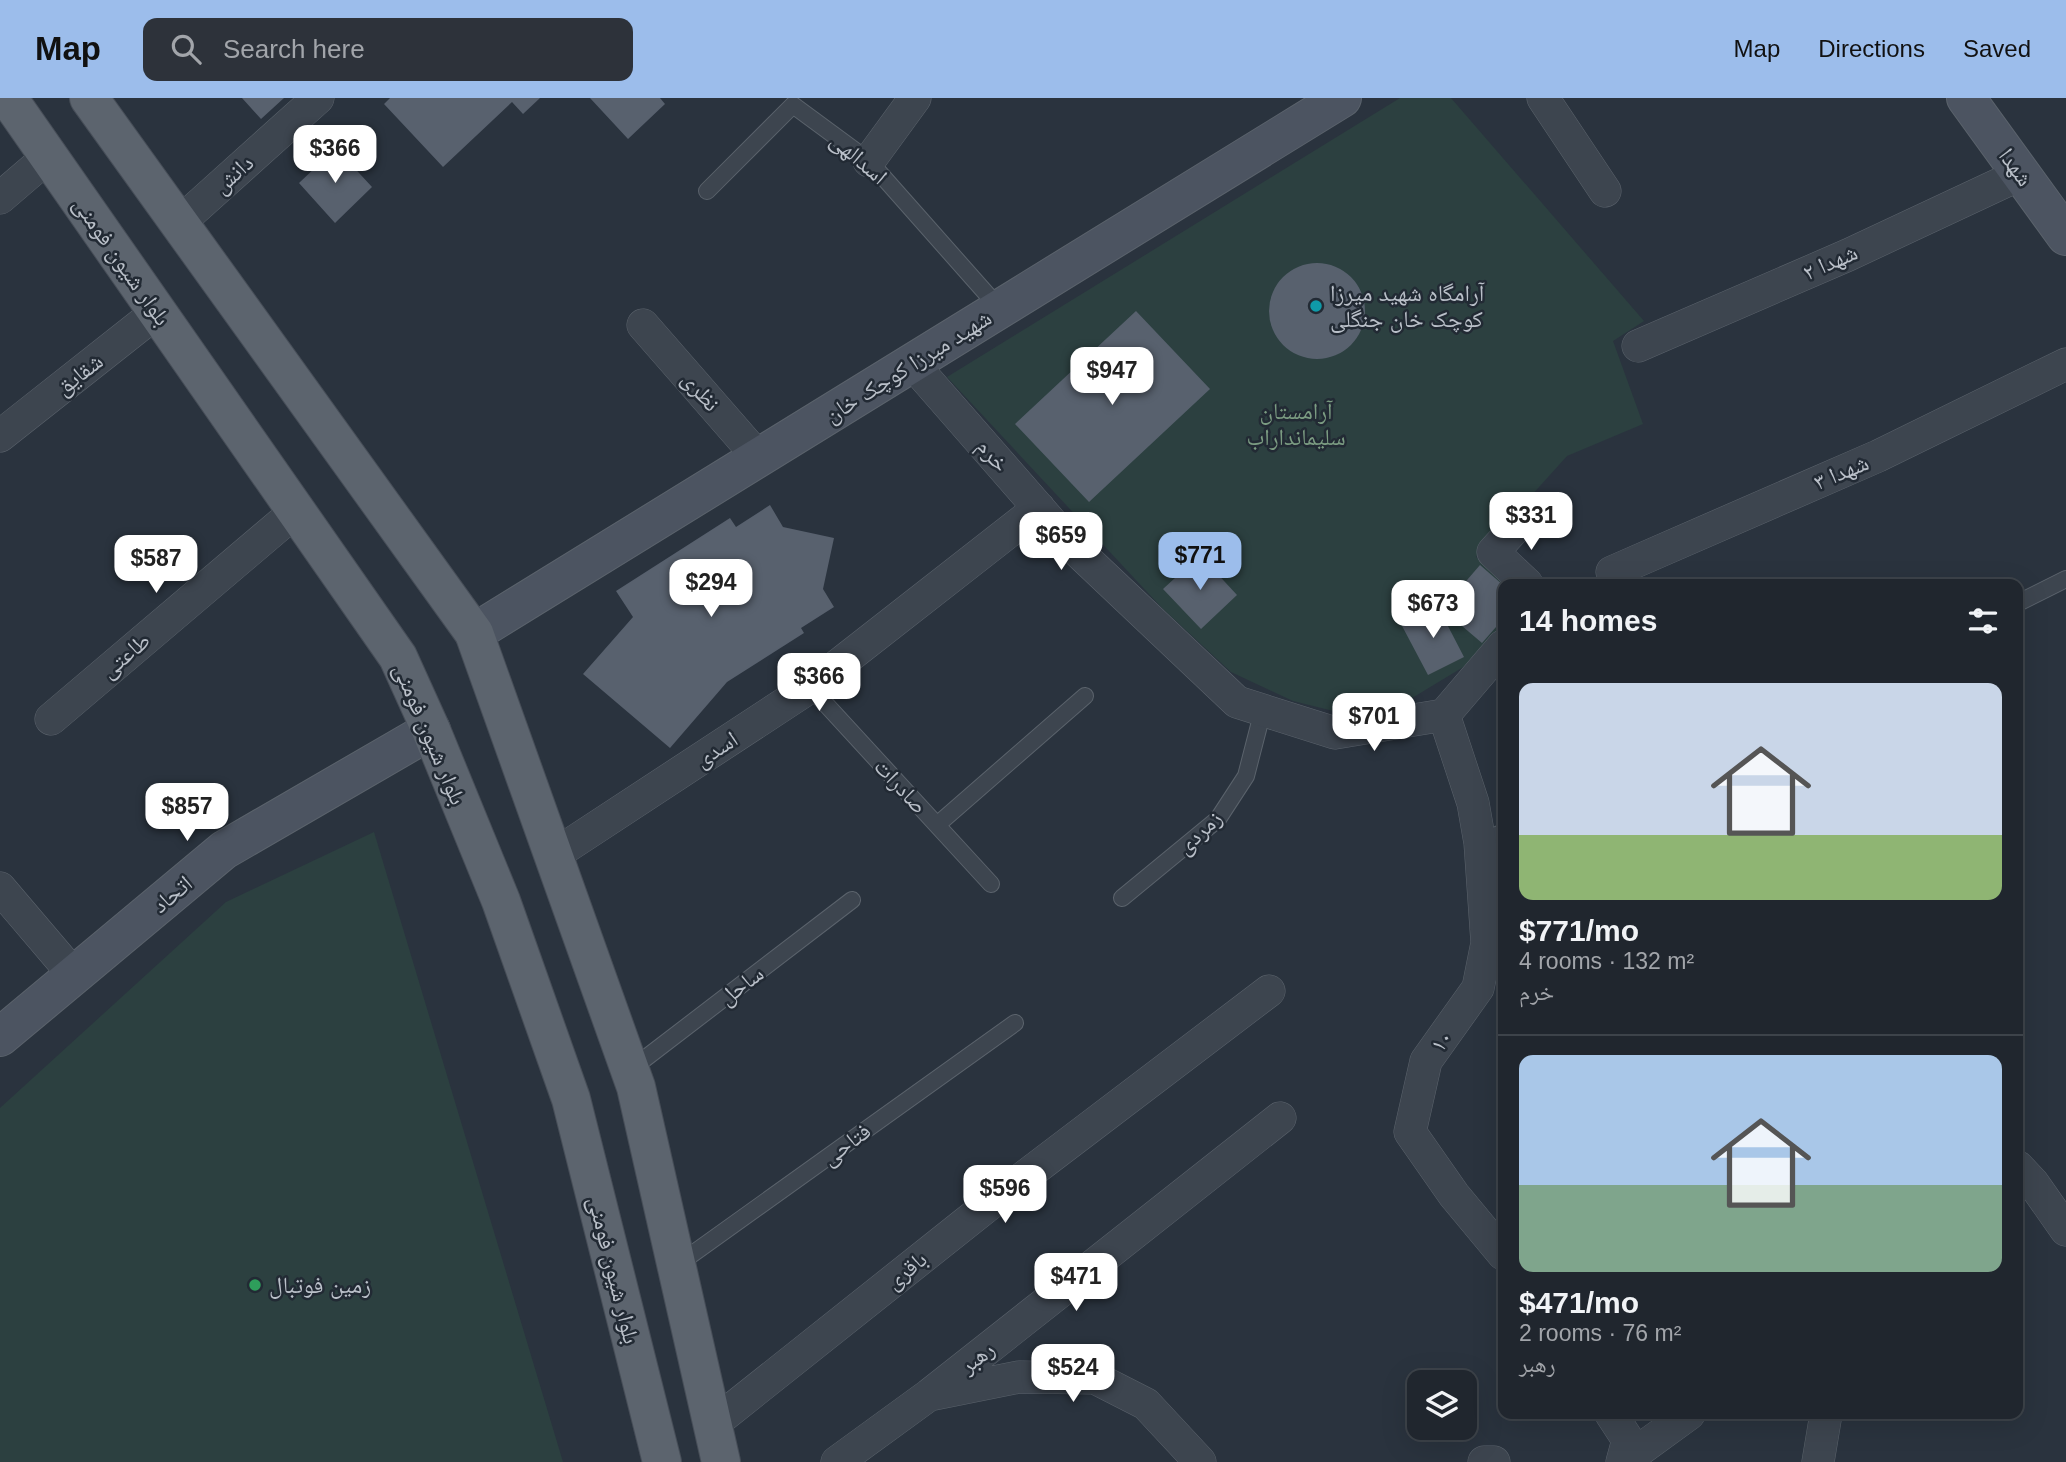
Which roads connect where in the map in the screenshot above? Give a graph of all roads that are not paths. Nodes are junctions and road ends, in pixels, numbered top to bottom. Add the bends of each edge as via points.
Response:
1 (8, 98) edge
2 (89, 98) edge
3 (318, 98) edge
4 (915, 98) edge
5 (1342, 98) edge
6 (1543, 98) edge
7 (1966, 98) edge
8 (48, 156) junction
9 (869, 161) junction
10 (2021, 174) junction
11 (707, 191) dead end
12 (1605, 191) dead end
13 (0, 198) edge
14 (179, 223) junction
15 (2066, 236) edge
16 (1000, 309) junction
17 (157, 312) junction
18 (643, 325) dead end
19 (1638, 346) dead end
20 (912, 363) junction
21 (2066, 363) edge
22 (0, 436) edge
23 (759, 458) junction
24 (1039, 508) junction
25 (296, 511) junction
26 (1523, 519) dead end
27 (1612, 572) dead end
28 (1522, 579) edge
29 (2066, 579) edge
30 (2023, 600) edge
31 (474, 633) junction
32 (1498, 652) edge
33 (810, 688) junction
34 (1085, 696) dead end
35 (1263, 710) junction
36 (1444, 715) junction
37 (51, 719) dead end
38 (431, 730) junction
39 (937, 825) junction
40 (1491, 837) edge
41 (554, 855) junction
42 (991, 884) dead end
43 (0, 888) edge
44 (1122, 898) dead end
45 (852, 900) dead end
46 (1495, 941) edge
47 (74, 975) junction
48 (1269, 991) dead end
49 (1015, 1023) dead end
50 (0, 1037) edge
51 (630, 1070) junction
52 (1280, 1118) dead end
53 (2023, 1172) edge
54 (2066, 1230) edge
55 (1498, 1248) edge
56 (677, 1265) junction
57 (929, 1395) junction
58 (1614, 1419) edge
59 (1682, 1419) edge
60 (1825, 1419) edge
61 (713, 1424) junction
62 (662, 1462) edge
63 (721, 1462) edge
64 (837, 1462) edge
65 (1200, 1462) edge
66 (1484, 1462) edge
67 (1494, 1462) edge
68 (1623, 1462) edge
69 (1818, 1462) edge

1 - 8 main road, بلوار شیون فومنی
2 - 14 main road
3 - 14 street, دانش
4 - 9 street
5 - 16 street, شهید میرزا کوچک خان
6 - 12 street
7 - 10 street, شهدا
8 - 13 street
8 - 17 main road, بلوار شیون فومنی
9 - 11 lane, اسدالهی via 793,105
9 - 16 lane, اسدالهی
10 - 15 street, شهدا
10 - 19 street, شهدا ۲
14 - 31 main road
16 - 20 street, شهید میرزا کوچک خان
17 - 22 street, شقایق
17 - 25 main road, بلوار شیون فومنی
18 - 23 street, نظری
20 - 23 street, شهید میرزا کوچک خان
20 - 24 street, خرم
21 - 27 street, شهدا ۳ via 1878,456
23 - 31 street, شهید میرزا کوچک خان
24 - 33 street, اسدی
24 - 35 street, خرم via 1070,544 1237,702
25 - 37 street, طاعتی
25 - 38 main road, بلوار شیون فومنی via 398,657
26 - 28 street via 1493,552
29 - 30 lane
31 - 41 main road
32 - 36 street
33 - 39 lane, صادرات
33 - 41 street, اسدی
34 - 39 lane
35 - 36 street, خرم via 1335,733
35 - 44 lane, زمردی via 1246,776 1218,819
36 - 40 street, ۱۰ via 1474,803
38 - 47 street, اتحاد via 224,850
38 - 62 main road, بلوار شیون فومنی via 500,901 571,1099
39 - 42 lane, صادرات
40 - 46 street, ۱۰
41 - 51 main road
43 - 47 street
45 - 51 lane, ساحل
46 - 55 street, ۱۰ via 1478,988 1426,1061 1410,1132
47 - 50 street, اتحاد
48 - 61 street, باقری via 1011,1187
49 - 56 lane, فتاحی
51 - 56 main road
52 - 57 street, رهبر
53 - 54 street
56 - 61 main road
57 - 64 street, رهبر
57 - 65 street via 1019,1377 1095,1378 1146,1404
58 - 68 street via 1628,1440
59 - 68 street
60 - 69 street
61 - 63 main road
66 - 67 street

